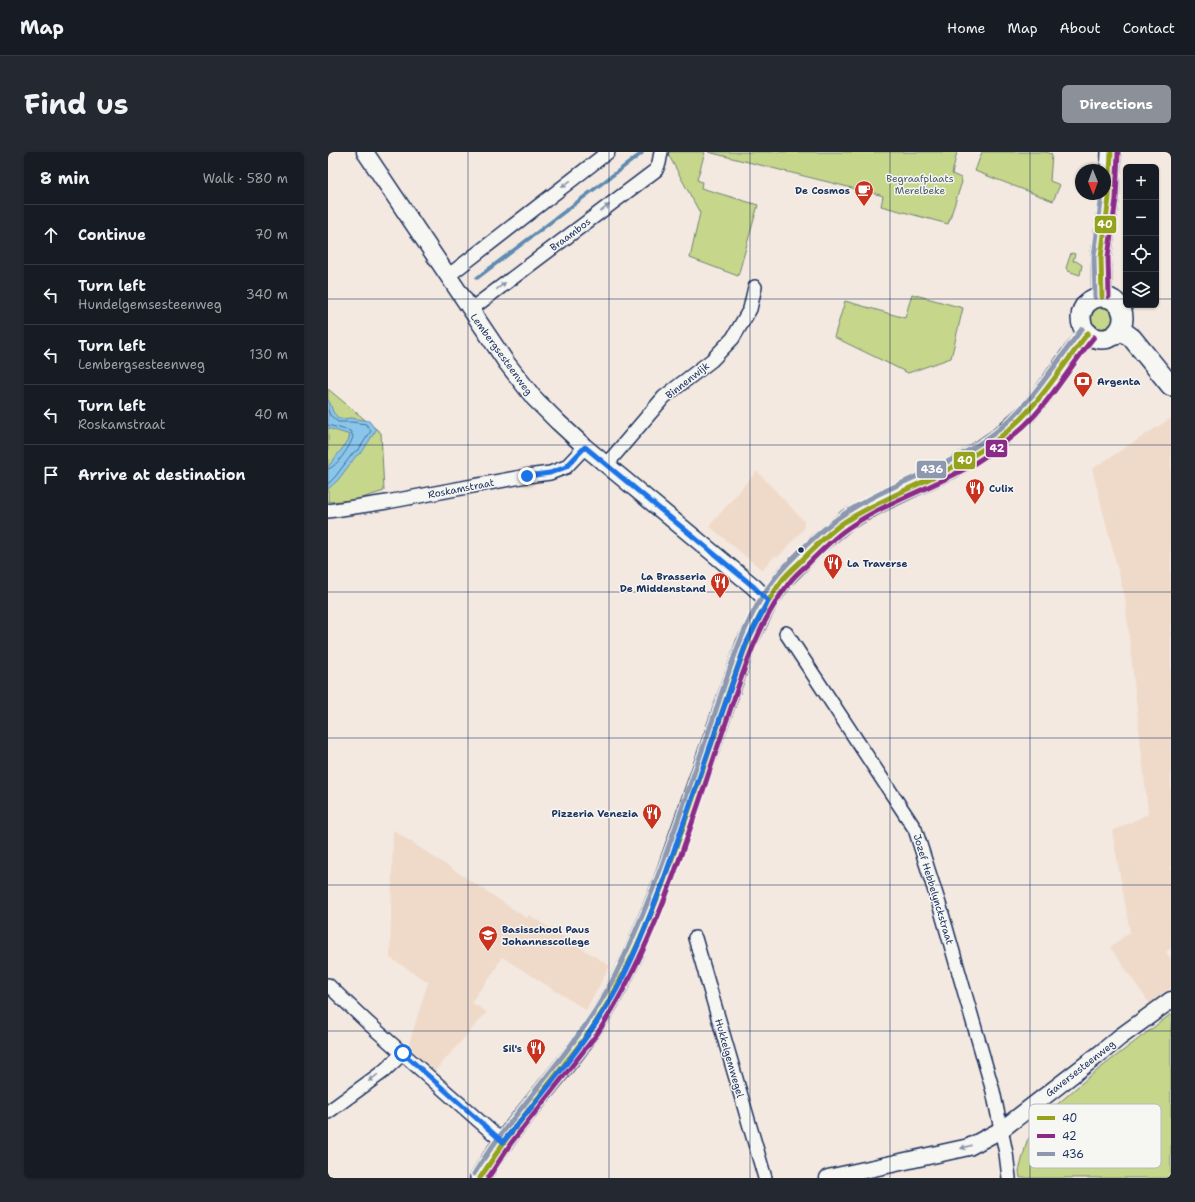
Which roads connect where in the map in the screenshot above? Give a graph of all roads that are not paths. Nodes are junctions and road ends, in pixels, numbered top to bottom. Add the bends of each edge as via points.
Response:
1 (365, 152) edge
2 (608, 152) edge
3 (661, 152) edge
4 (1111, 152) edge
5 (448, 276) junction
6 (754, 287) dead end
7 (1102, 297) junction
8 (470, 310) junction
9 (1120, 329) junction
10 (1088, 333) junction
11 (1171, 386) edge
12 (585, 447) junction
13 (606, 465) junction
14 (328, 511) edge
15 (768, 601) junction
16 (786, 633) dead end
17 (695, 938) dead end
18 (328, 985) edge
19 (1171, 1000) edge
20 (403, 1053) junction
21 (1035, 1104) edge
22 (1029, 1108) edge
23 (328, 1112) edge
24 (1001, 1130) junction
25 (503, 1142) junction
26 (480, 1178) edge
27 (765, 1178) edge
28 (828, 1178) edge
29 (1009, 1178) edge

1 - 5 street, Lembergsesteenweg
2 -> 5 street
8 -> 3 street, Braambos via 656,170
4 - 7 main road via 1109,198 1101,257
5 - 8 street, Lembergsesteenweg
6 - 13 street, Binnenwijk via 750,309 733,338 712,360 664,397
7 - 9 main road via 1109,298 1120,307 1123,315
7 - 10 main road via 1089,301 1081,312 1083,327
8 - 12 street, Lembergsesteenweg via 534,398
9 - 10 main road via 1107,338 1094,338
9 - 11 main road via 1132,338
10 - 15 main road via 1042,395 1013,426 971,457 847,520 819,543 785,577
12 - 13 street, Lembergsesteenweg
12 - 14 street, Roskamstraat via 566,467 550,473
13 - 15 street, Lembergsesteenweg
15 - 25 main road via 746,644 663,882 623,976 613,996 577,1050
16 - 24 street, Jozef Hebbelynckstraat via 915,829 974,1023
17 - 27 street, Hukkelgemwegel
18 - 20 street via 368,1024
19 - 21 street, Gaversesteenweg
20 -> 23 street via 384,1071
20 - 25 street
22 - 24 street, Gaversesteenweg
24 -> 28 street, Gaversesteenweg via 969,1147
24 - 29 street, Jozef Hebbelynckstraat
25 - 26 main road

